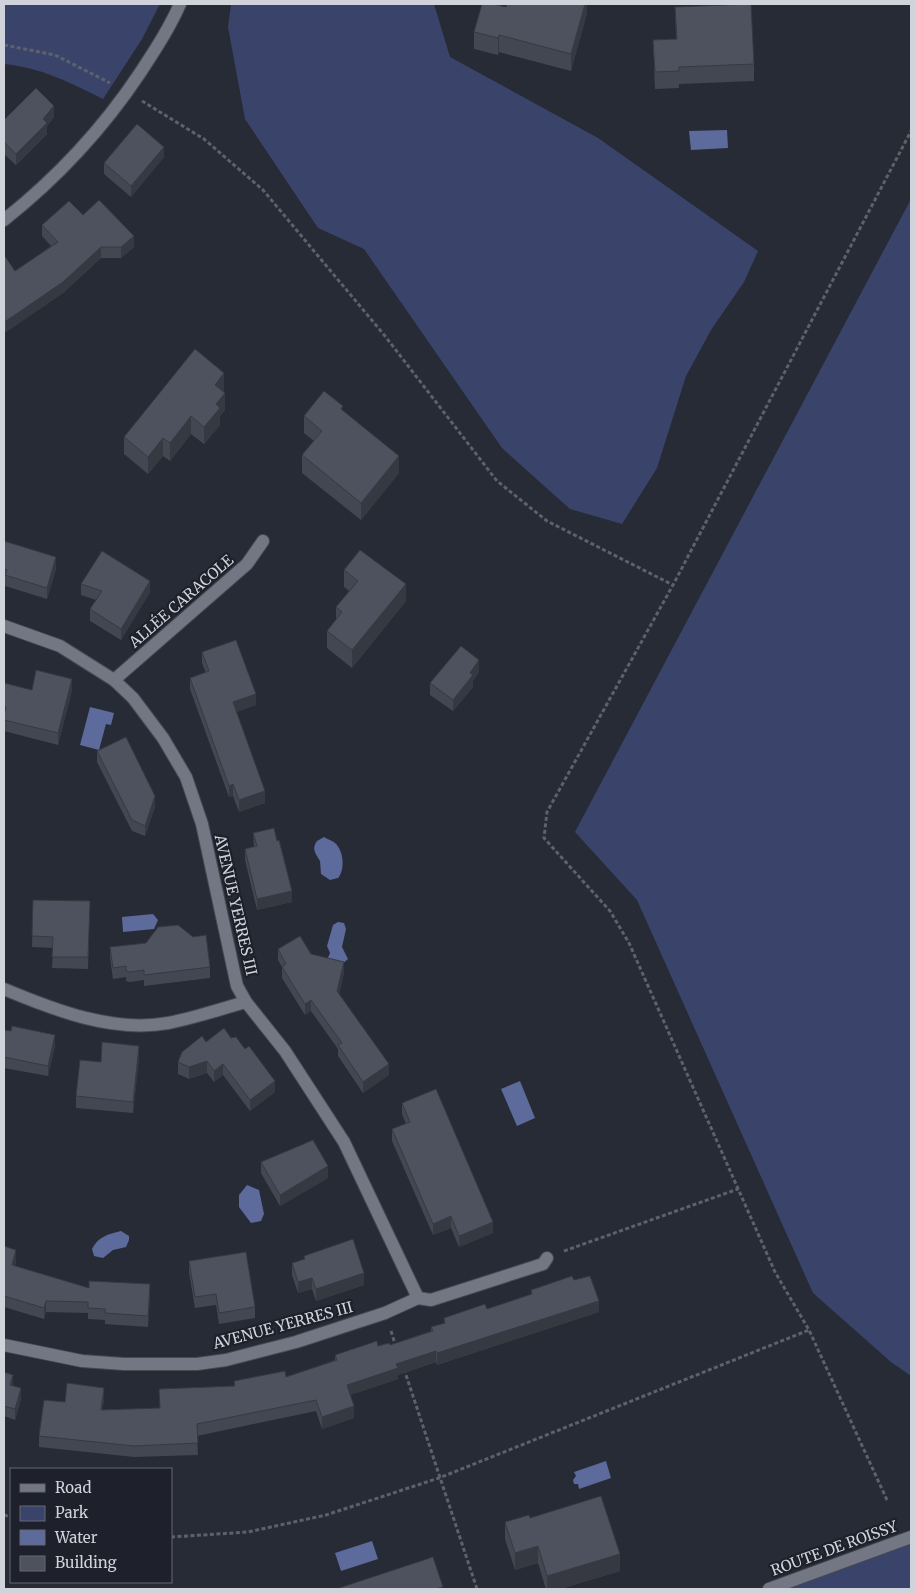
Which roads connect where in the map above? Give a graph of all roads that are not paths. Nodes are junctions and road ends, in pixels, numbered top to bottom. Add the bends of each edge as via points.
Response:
1 (180, 4) edge
2 (4, 220) edge
3 (263, 541) dead end
4 (4, 626) edge
5 (114, 680) junction
6 (4, 990) edge
7 (246, 1002) junction
8 (547, 1258) road end
9 (418, 1298) junction
10 (4, 1345) edge
11 (911, 1537) edge
12 (769, 1589) edge

1 - 2 street via 170,28 101,128 67,165
3 - 5 street, ALLÉE CARACOLE via 247,564
4 - 5 street, AVENUE YERRES III via 54,643
5 - 7 street, AVENUE YERRES III via 133,698 163,738 186,777 202,824 238,986
6 - 7 street via 65,1012 131,1024 166,1023
7 - 9 street, AVENUE YERRES III via 285,1051 344,1142
8 - 9 street, AVENUE YERRES III via 543,1264 431,1300
9 - 10 street, AVENUE YERRES III via 385,1313 296,1342 198,1364 82,1361
11 - 12 street, ROUTE DE ROISSY

